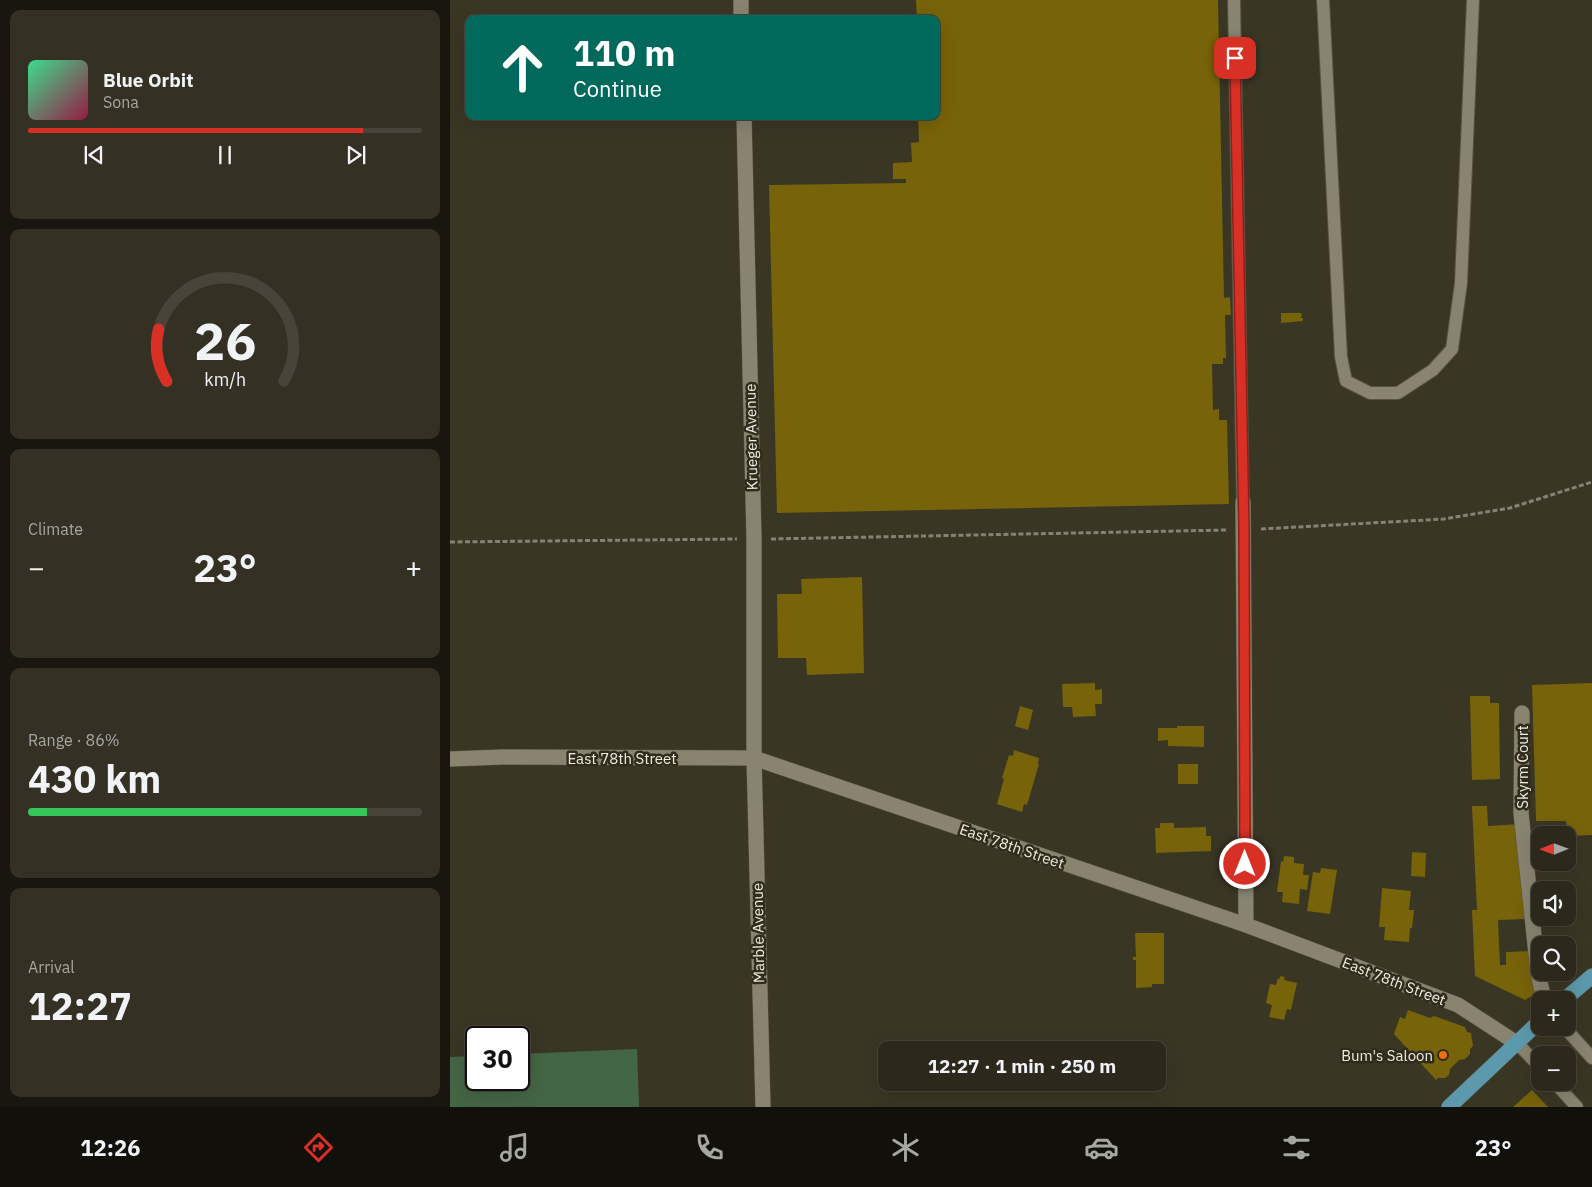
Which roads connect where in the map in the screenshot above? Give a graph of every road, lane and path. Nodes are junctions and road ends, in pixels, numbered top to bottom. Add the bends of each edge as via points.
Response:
1 (741, 0) edge
2 (1234, 0) edge
3 (1323, 0) edge
4 (1473, 0) edge
5 (741, 15) edge
6 (744, 120) edge
7 (1592, 482) edge
8 (1243, 502) joint
9 (1258, 529) dead end
10 (1233, 530) dead end
11 (739, 539) dead end
12 (769, 539) dead end
13 (450, 542) edge
14 (1522, 712) dead end
15 (754, 758) junction
16 (450, 759) edge
17 (1246, 925) junction
18 (1592, 976) edge
19 (1542, 991) edge
20 (1574, 991) edge
21 (1531, 1030) edge
22 (1573, 1036) edge
23 (1518, 1044) junction
24 (1531, 1058) edge
25 (1592, 1058) edge
26 (1562, 1091) edge
27 (763, 1107) edge
28 (1449, 1107) edge
29 (1577, 1107) edge

1 - 5 street
2 - 8 lane
3 - 4 lane via 1341,356 1346,381 1370,393 1398,393 1433,370 1452,349 1461,283
6 - 15 street, Krueger Avenue via 754,549
7 - 9 path via 1510,508 1444,519
8 - 17 street
10 - 12 path
11 - 13 path
14 - 19 street, Skyrm Court via 1521,813
15 - 16 street, East 78th Street
15 - 17 street, East 78th Street
15 - 27 street, Marble Avenue
17 - 23 street, East 78th Street via 1458,1005
18 - 20 main road
21 - 23 main road
22 - 25 lane
23 - 24 lane, East 78th Street
23 - 28 main road
26 - 29 lane

